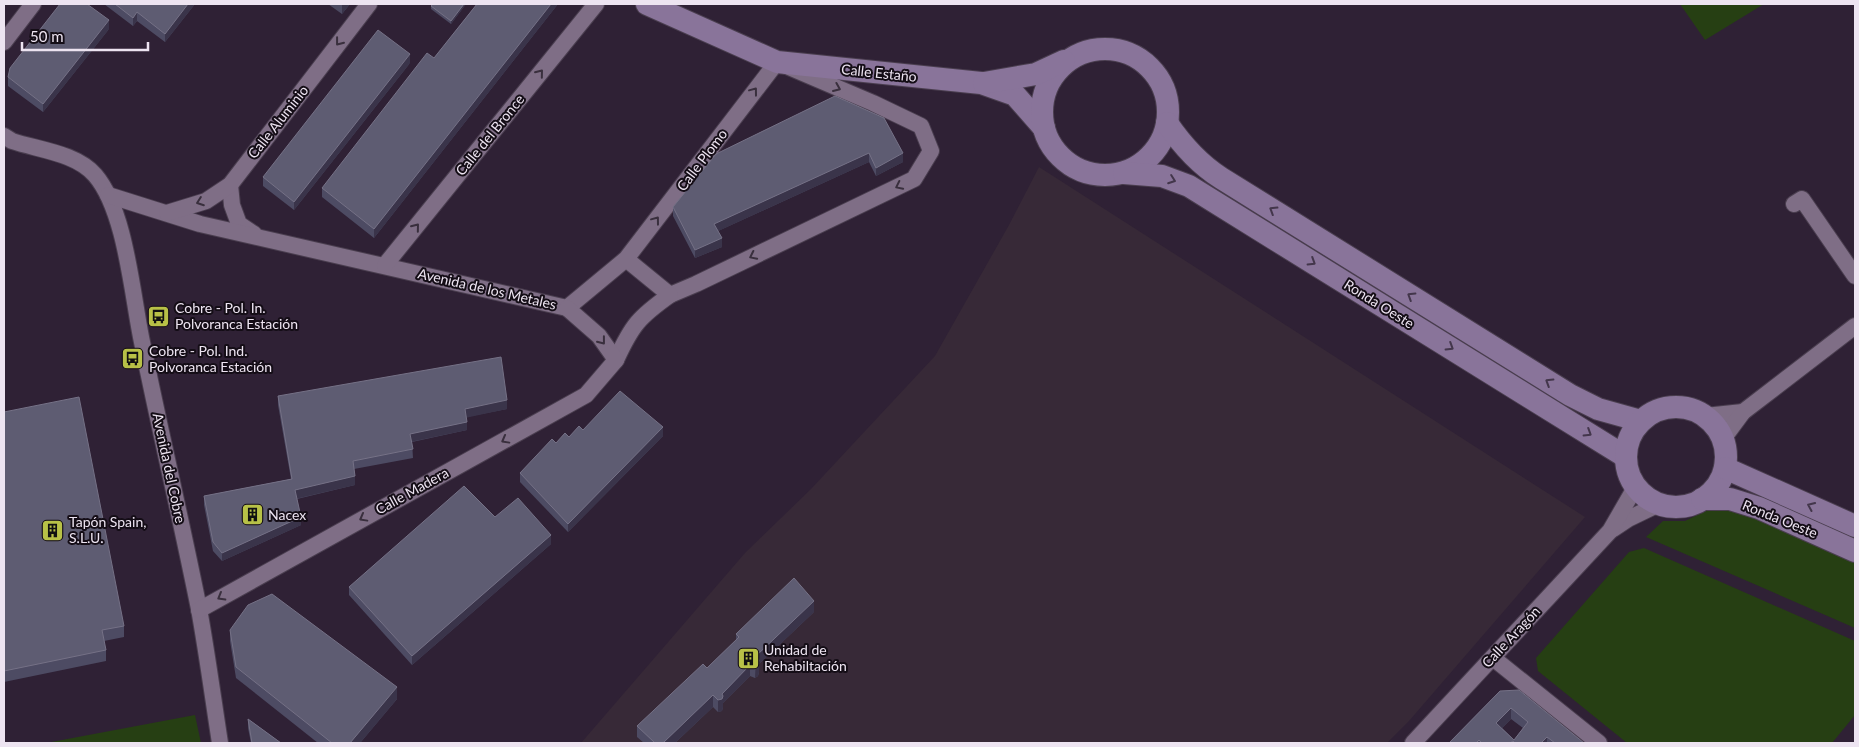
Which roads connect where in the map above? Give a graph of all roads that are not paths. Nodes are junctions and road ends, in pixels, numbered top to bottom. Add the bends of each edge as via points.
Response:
1 (33, 4) edge
2 (369, 4) edge
3 (596, 4) edge
4 (647, 4) edge
5 (4, 42) edge
6 (1077, 55) junction
7 (777, 62) junction
8 (981, 83) junction
9 (1167, 123) junction
10 (1044, 128) junction
11 (4, 136) edge
12 (28, 146) junction
13 (4, 150) edge
14 (1124, 172) junction
15 (230, 185) junction
16 (108, 195) junction
17 (1794, 204) dead end
18 (167, 213) junction
19 (258, 237) junction
20 (626, 259) junction
21 (385, 265) junction
22 (1855, 276) edge
23 (670, 295) junction
24 (567, 308) junction
25 (1855, 326) edge
26 (616, 360) junction
27 (1743, 412) junction
28 (1705, 416) junction
29 (1642, 421) junction
30 (1723, 439) junction
31 (1626, 457) junction
32 (1725, 468) junction
33 (1636, 486) junction
34 (1702, 499) junction
35 (1659, 504) junction
36 (1855, 526) edge
37 (1610, 531) junction
38 (1855, 551) edge
39 (199, 610) junction
40 (1493, 658) junction
41 (220, 743) edge
42 (1413, 743) edge
43 (1599, 743) edge

1 - 5 street
2 -> 15 street, Calle Aluminio
21 -> 3 street, Calle del Bronce
4 - 7 main road, Calle Estaño
6 - 8 main road, Calle Estaño via 1036,74
6 - 9 main road via 1096,50 1116,50 1135,56 1162,84 1168,103
6 - 10 main road via 1060,68 1047,86 1042,107
7 - 8 main road, Calle Estaño
20 -> 7 street, Calle Plomo
7 -> 23 street, Calle Estaño via 921,126 931,151 914,179
8 - 10 main road, Calle Estaño via 1015,95
9 - 14 main road via 1162,140 1152,154 1140,165
29 -> 9 main road, Ronda Oeste via 1598,409 1570,395 1221,178 1191,154
10 - 14 main road via 1052,147 1066,162 1083,172 1104,176
11 - 12 street
12 - 13 street
12 - 16 street via 75,159 94,174
14 -> 31 main road, Ronda Oeste via 1162,176 1189,186
15 -> 18 street, Calle Aluminio via 206,201
15 - 19 street via 232,205 239,224
16 - 18 street, Avenida de los Metales
16 - 39 street, Avenida del Cobre via 127,260
17 - 22 street via 1802,199
18 - 19 street, Avenida de los Metales
19 - 21 street, Avenida de los Metales
20 - 23 street
20 - 24 street, Avenida de los Metales
21 - 24 street, Avenida de los Metales
23 - 26 street, Calle Madera via 645,312 633,327
24 -> 26 street via 599,336
25 - 27 street
26 -> 39 street, Calle Madera via 586,395
27 - 28 street
27 - 30 street
28 - 29 main road via 1690,408 1672,407 1656,411
28 - 30 main road
29 - 31 main road via 1633,431
30 - 32 main road
31 - 33 main road via 1628,472
32 - 34 main road via 1712,491
36 -> 32 main road, Ronda Oeste
33 - 35 main road
33 - 37 street, Calle Aragón
34 - 35 main road via 1688,505
34 - 38 main road, Ronda Oeste via 1730,499 1759,508
35 - 37 street, Calle Aragón
37 - 40 street, Calle Aragón
39 - 41 street, Avenida del Cobre
40 - 42 street, Calle Aragón
40 - 43 street

